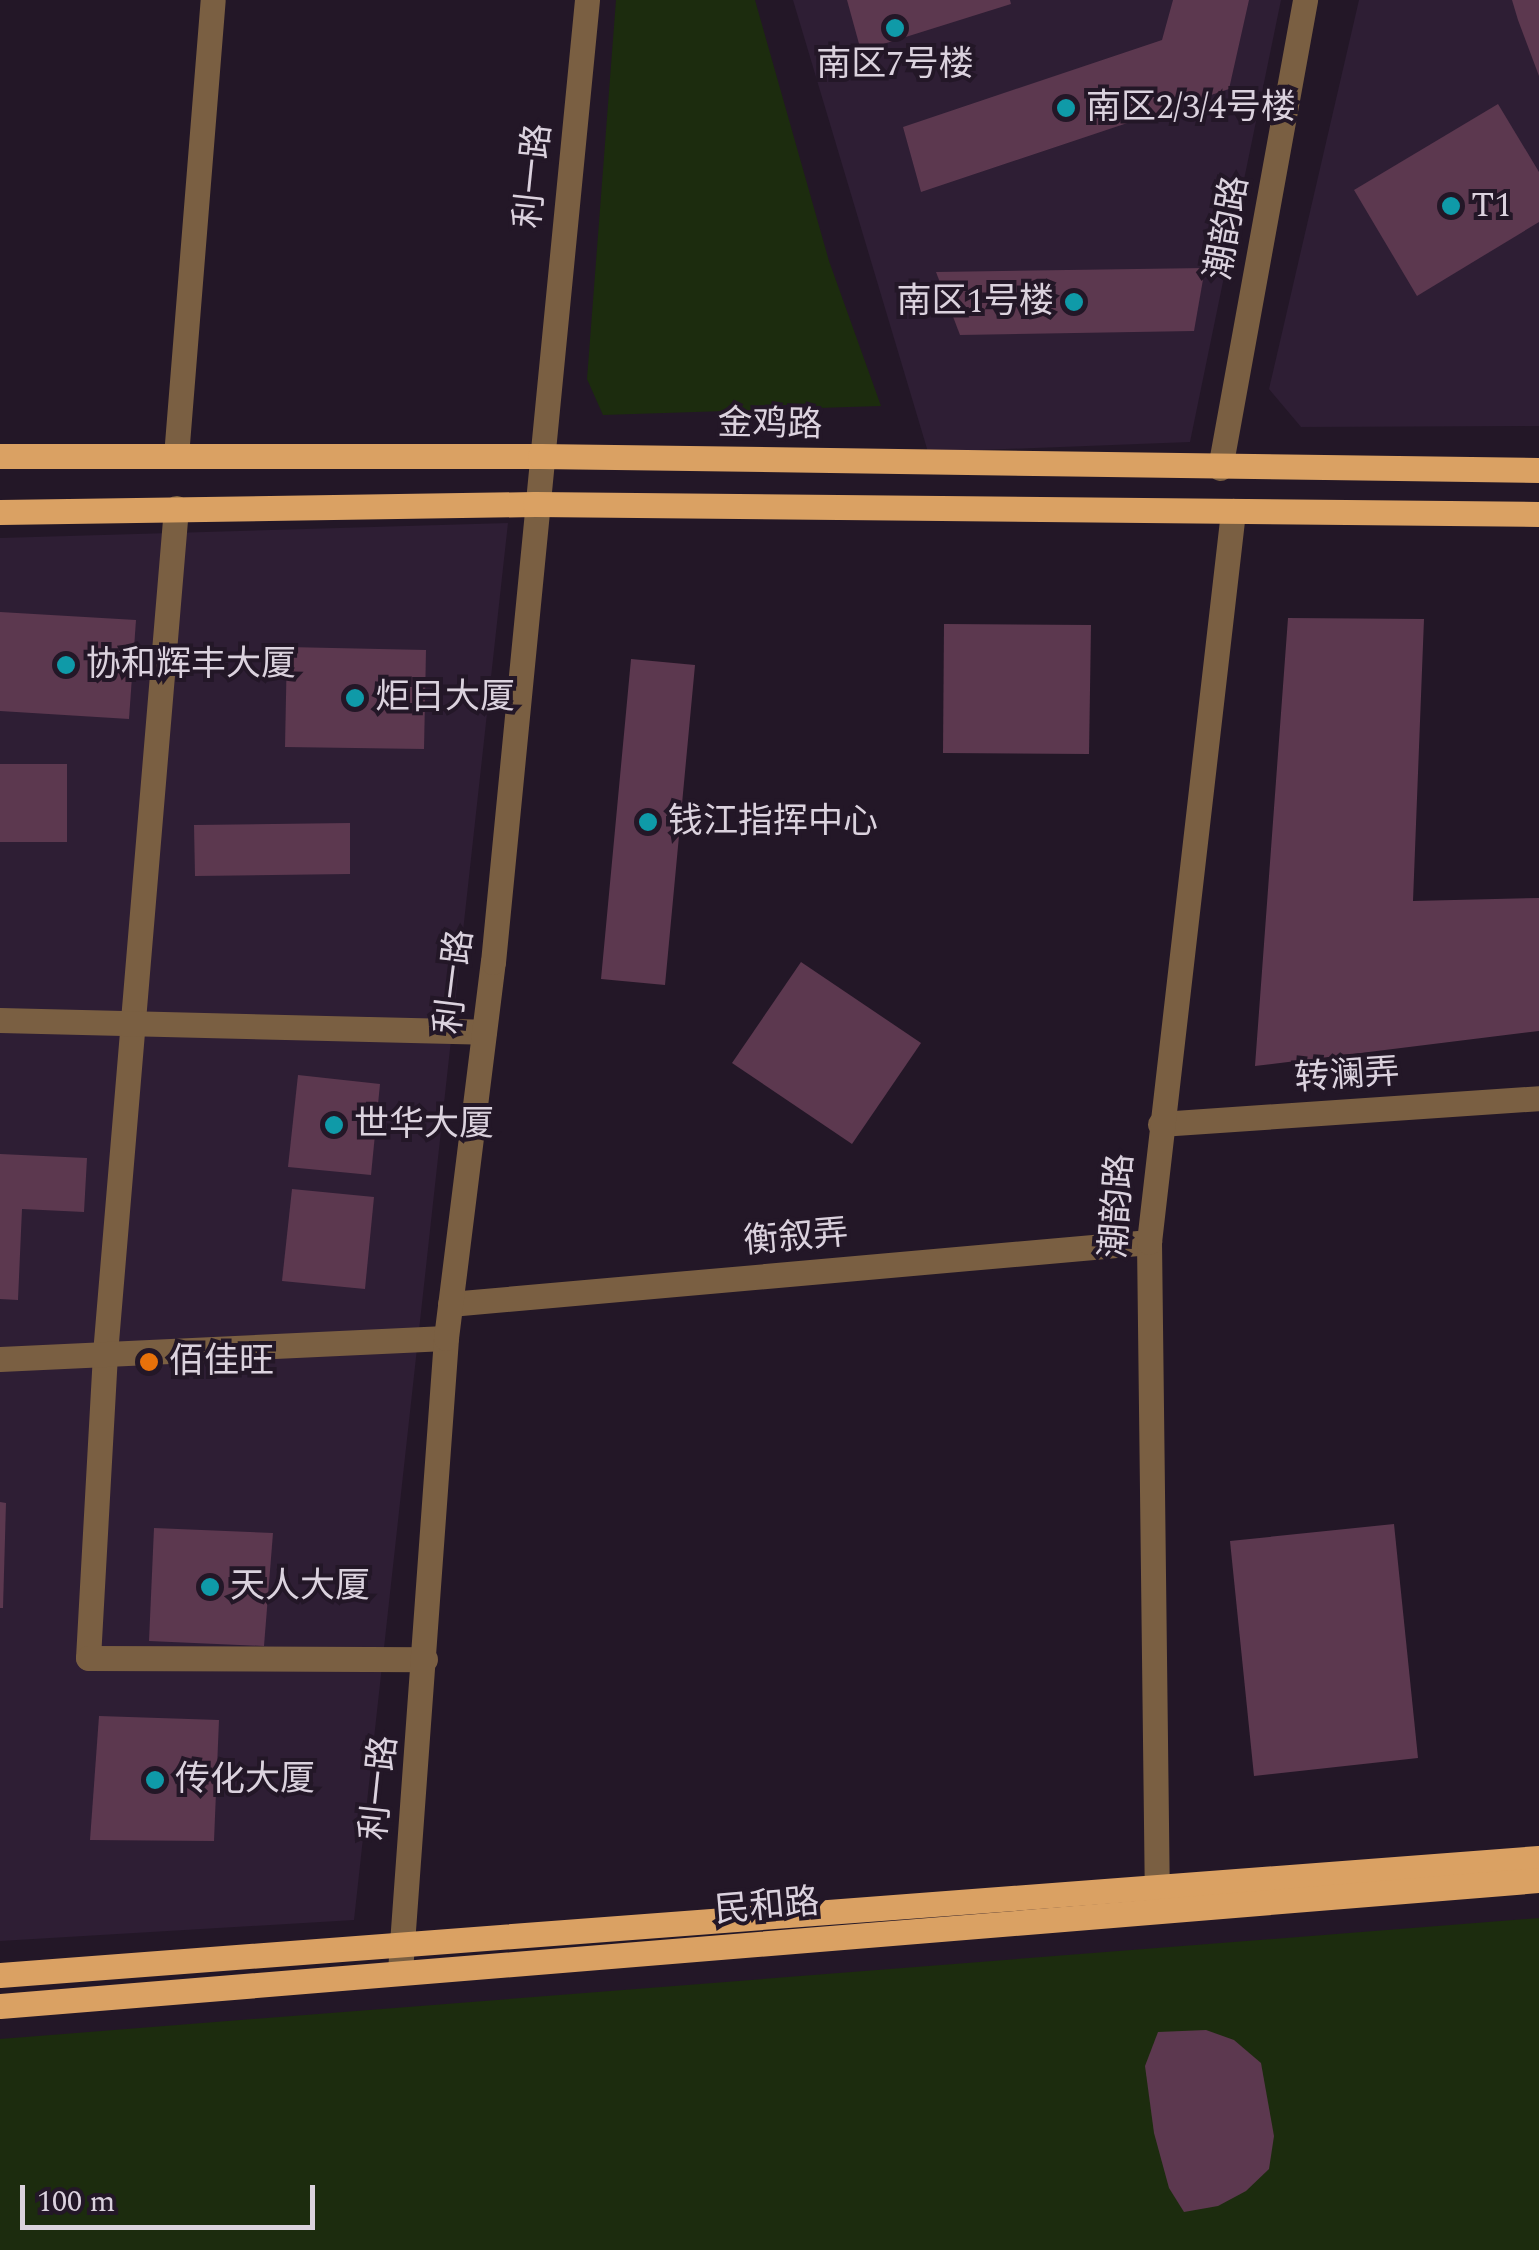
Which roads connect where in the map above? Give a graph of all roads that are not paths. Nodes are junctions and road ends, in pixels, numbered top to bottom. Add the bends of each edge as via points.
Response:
1 (212, 0) edge
2 (587, 0) edge
3 (1305, 0) edge
4 (0, 456) edge
5 (176, 456) junction
6 (540, 456) junction
7 (1220, 468) junction
8 (1539, 470) edge
9 (535, 504) junction
10 (176, 508) junction
11 (1233, 511) junction
12 (0, 512) edge
13 (1539, 514) edge
14 (0, 1020) edge
15 (133, 1024) junction
16 (484, 1032) junction
17 (1539, 1098) edge
18 (1160, 1124) junction
19 (1149, 1242) junction
20 (450, 1304) junction
21 (446, 1338) junction
22 (106, 1354) junction
23 (0, 1359) edge
24 (426, 1659) junction
25 (1539, 1858) edge
26 (1539, 1880) edge
27 (1157, 1899) junction
28 (399, 1959) junction
29 (0, 1975) edge
30 (0, 2006) edge

1 - 5 street
2 - 6 street, 利一路
3 - 7 street, 潮韵路
4 - 5 main road, 金鸡路
5 - 6 main road, 金鸡路
6 - 7 main road, 金鸡路
6 - 9 street, 利一路
7 - 8 main road, 金鸡路
9 - 10 main road
9 - 11 main road
9 - 16 street, 利一路
10 - 12 main road
10 - 15 street
11 - 13 main road
11 - 18 street, 潮韵路
14 - 15 street
15 - 16 street
15 - 22 street
16 - 20 street, 利一路
17 - 18 street, 转澜弄
18 - 19 street, 潮韵路
19 - 20 street, 衡叙弄
19 - 27 street, 潮韵路
20 - 21 street, 利一路
21 - 22 street
21 - 24 street, 利一路
22 - 23 street
22 - 24 street via 88,1658
24 - 28 street, 利一路
25 - 27 main road, 民和路
26 - 27 main road, 民和路
27 - 28 main road, 民和路
28 - 29 main road, 民和路
28 - 30 main road, 民和路

